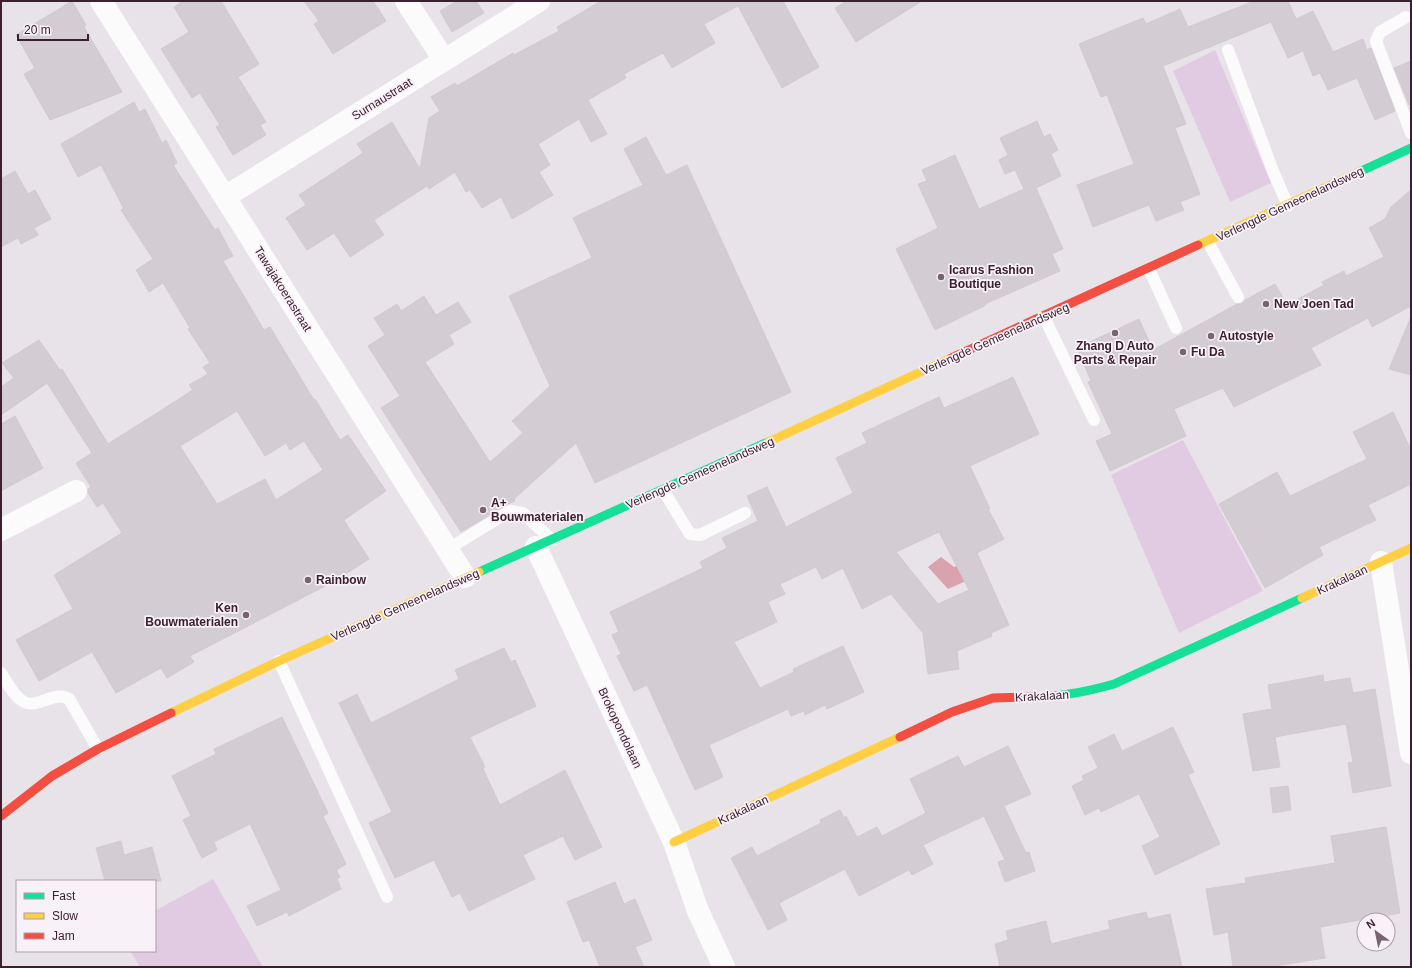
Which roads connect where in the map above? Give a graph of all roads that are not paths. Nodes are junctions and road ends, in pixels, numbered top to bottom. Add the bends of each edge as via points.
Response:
1 (101, 1) edge
2 (406, 1) edge
3 (539, 1) edge
4 (1406, 17) dead end
5 (1228, 50) dead end
6 (444, 60) junction
7 (1411, 133) edge
8 (1411, 148) edge
9 (225, 197) junction
10 (1288, 206) junction
11 (1208, 242) junction
12 (1149, 269) junction
13 (1238, 297) dead end
14 (1044, 317) junction
15 (1176, 328) dead end
16 (1094, 420) dead end
17 (663, 490) junction
18 (76, 491) dead end
19 (745, 513) dead end
20 (1, 530) edge
21 (544, 544) junction
22 (1411, 548) edge
23 (448, 549) junction
24 (1381, 562) junction
25 (465, 577) junction
26 (279, 661) junction
27 (1, 673) edge
28 (1410, 745) edge
29 (98, 749) junction
30 (1, 816) edge
31 (674, 842) junction
32 (387, 896) dead end
33 (698, 911) junction
34 (710, 967) edge
35 (724, 967) edge

1 - 9 street, Tawajakoerastraat
2 - 6 street
3 - 6 street, Surnaustraat
4 - 7 lane via 1380,32 1376,41
5 - 10 lane
6 - 9 street, Surnaustraat
8 - 10 street, Verlengde Gemeenelandsweg
9 - 23 street, Tawajakoerastraat
10 - 11 street, Verlengde Gemeenelandsweg
11 - 12 street, Verlengde Gemeenelandsweg
11 - 13 lane
12 - 14 street, Verlengde Gemeenelandsweg
12 - 15 lane
14 - 16 lane
14 - 17 street, Verlengde Gemeenelandsweg
17 - 19 lane via 690,534 700,535
17 - 21 street, Verlengde Gemeenelandsweg
18 - 20 street
21 - 23 lane via 523,513 510,511
21 - 25 street, Verlengde Gemeenelandsweg
21 - 31 street, Brokopondolaan
22 - 24 street, Krakalaan
23 - 25 street, Tawajakoerastraat
24 - 28 street
24 - 31 street, Krakalaan via 1114,684 1084,693 1056,697 992,698 952,712
25 - 26 street, Verlengde Gemeenelandsweg
26 - 29 street, Verlengde Gemeenelandsweg
26 - 32 lane
27 - 29 lane via 24,702 30,704 58,696 69,699
29 - 30 street, Verlengde Gemeenelandsweg via 52,776
31 - 33 street, Brokopondolaan
33 - 34 street, Brokopondolaan
33 - 35 street, Brokopondolaan

